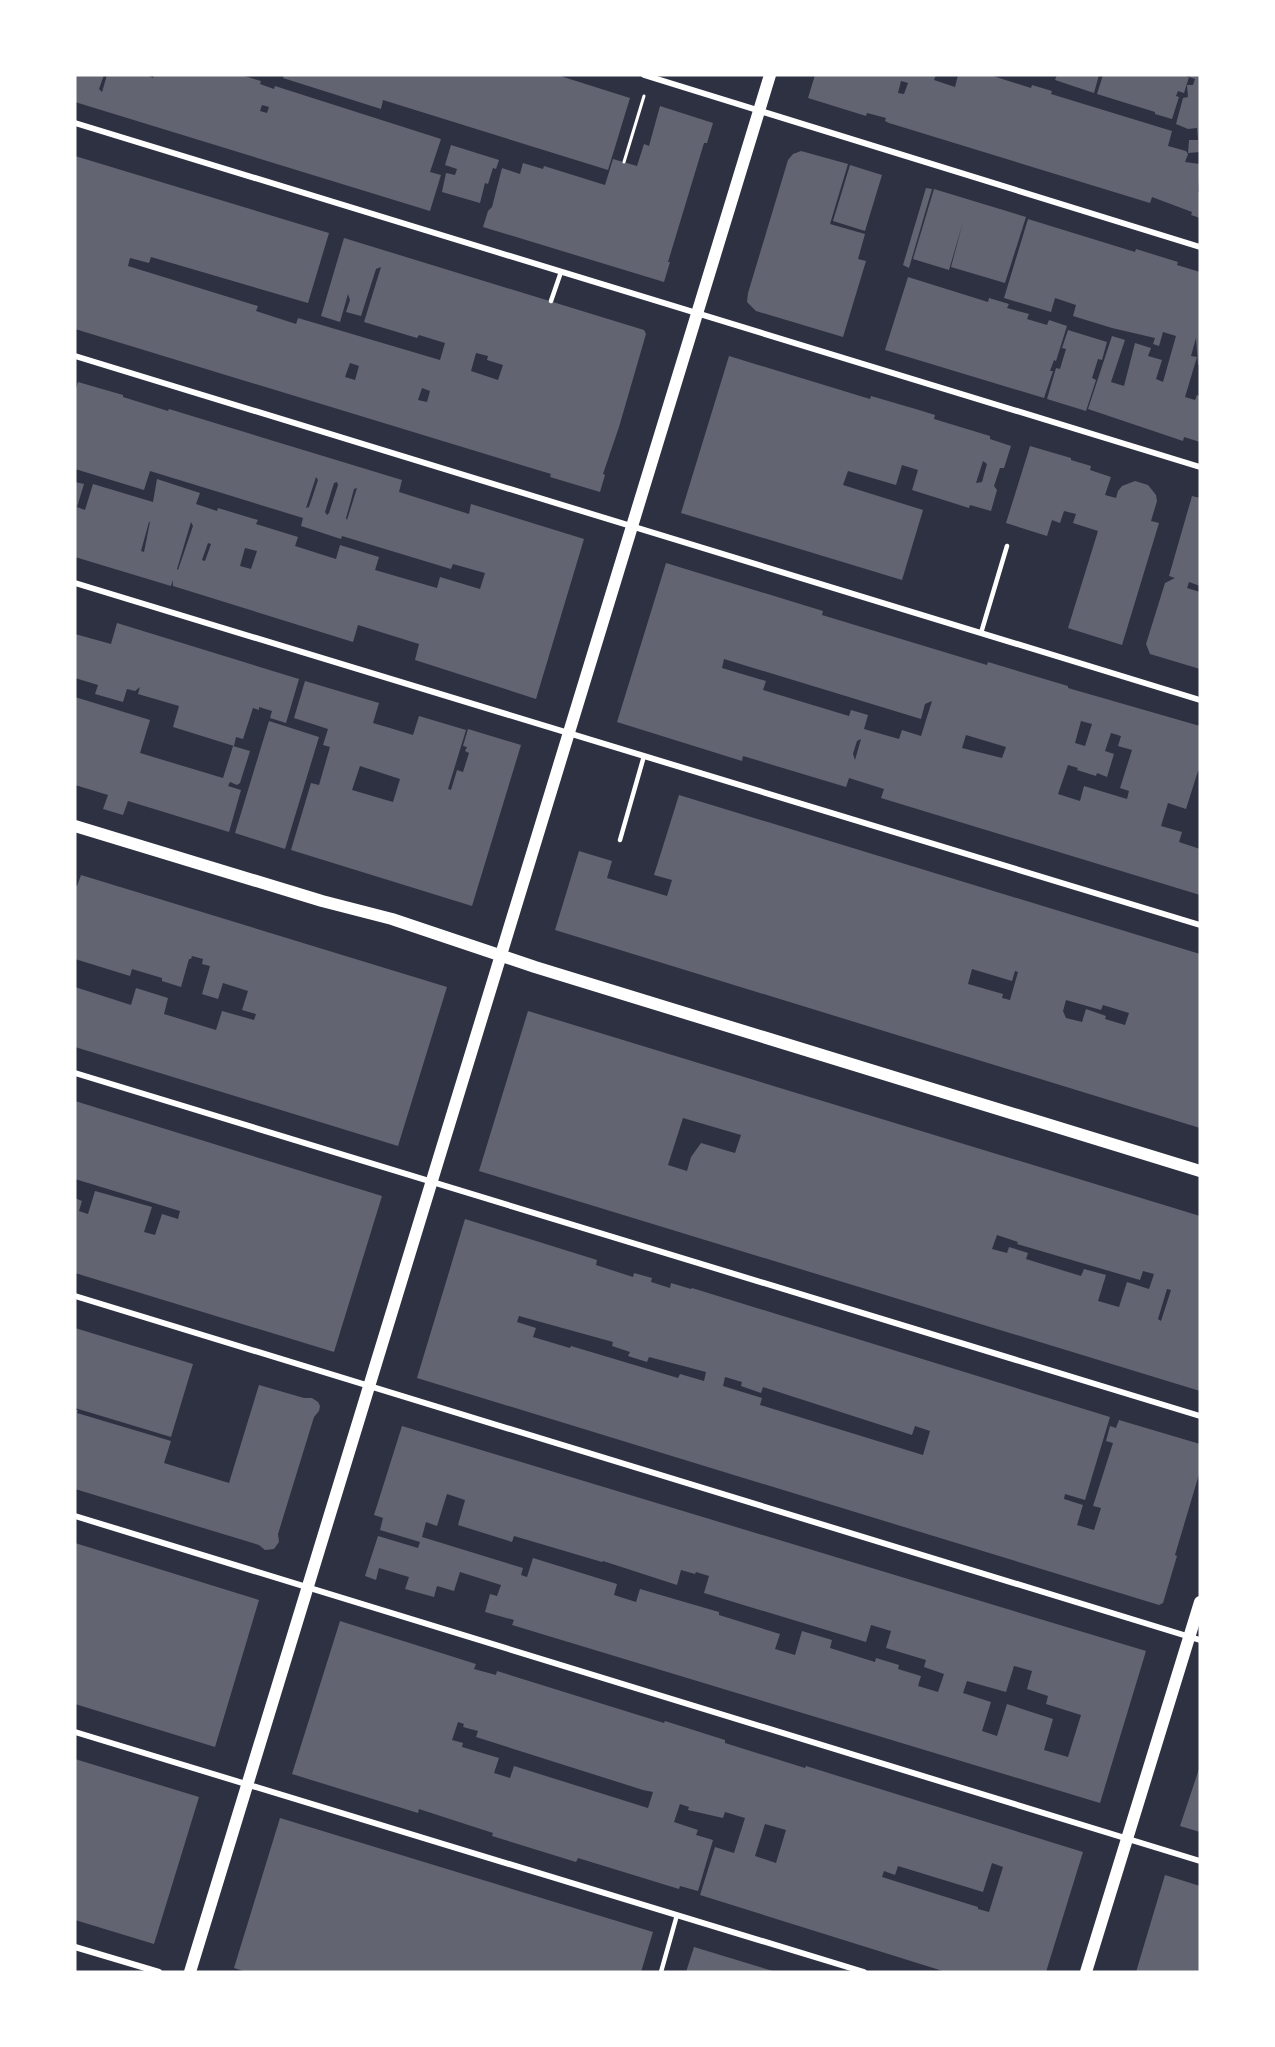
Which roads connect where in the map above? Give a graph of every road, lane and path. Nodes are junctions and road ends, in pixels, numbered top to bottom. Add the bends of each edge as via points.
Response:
1 (644, 75) edge
2 (770, 75) edge
3 (644, 96) dead end
4 (759, 110) junction
5 (75, 123) edge
6 (624, 162) dead end
7 (1200, 248) edge
8 (561, 272) junction
9 (551, 301) dead end
10 (697, 313) junction
11 (75, 356) edge
12 (1200, 467) edge
13 (631, 526) junction
14 (1007, 546) dead end
15 (75, 583) edge
16 (981, 633) junction
17 (1200, 700) edge
18 (568, 734) junction
19 (644, 756) junction
20 (75, 826) edge
21 (620, 840) dead end
22 (1200, 925) edge
23 (501, 955) junction
24 (75, 1074) edge
25 (1200, 1171) edge
26 (431, 1183) junction
27 (75, 1296) edge
28 (369, 1386) junction
29 (1200, 1416) edge
30 (75, 1516) edge
31 (308, 1587) junction
32 (1200, 1602) edge
33 (1195, 1638) edge
34 (75, 1732) edge
35 (248, 1785) junction
36 (1128, 1839) junction
37 (1200, 1861) edge
38 (677, 1915) junction
39 (75, 1947) edge
40 (159, 1972) edge
41 (190, 1972) edge
42 (661, 1972) edge
43 (864, 1972) edge
44 (1086, 1972) edge

1 - 4 street
2 - 4 main road
3 - 6 path
4 - 7 street
4 - 10 main road
5 - 8 street
8 - 9 lane
8 - 10 street
10 - 12 street
10 - 13 main road
11 - 13 street
13 - 16 street
13 - 18 main road
14 - 16 lane
15 - 18 street
16 - 17 street
18 - 19 street
18 - 23 main road
19 - 21 lane
19 - 22 street
20 - 23 main road
23 - 25 main road
23 - 26 main road
24 - 26 street
26 - 28 main road
26 - 29 street
27 - 28 street
28 - 31 main road
28 - 33 street
30 - 31 street
31 - 35 main road
31 - 36 street
32 - 33 main road
33 - 36 main road
34 - 35 street
35 - 38 street
35 - 41 main road
36 - 37 street
36 - 44 main road
38 - 42 lane
38 - 43 street
39 - 40 street

